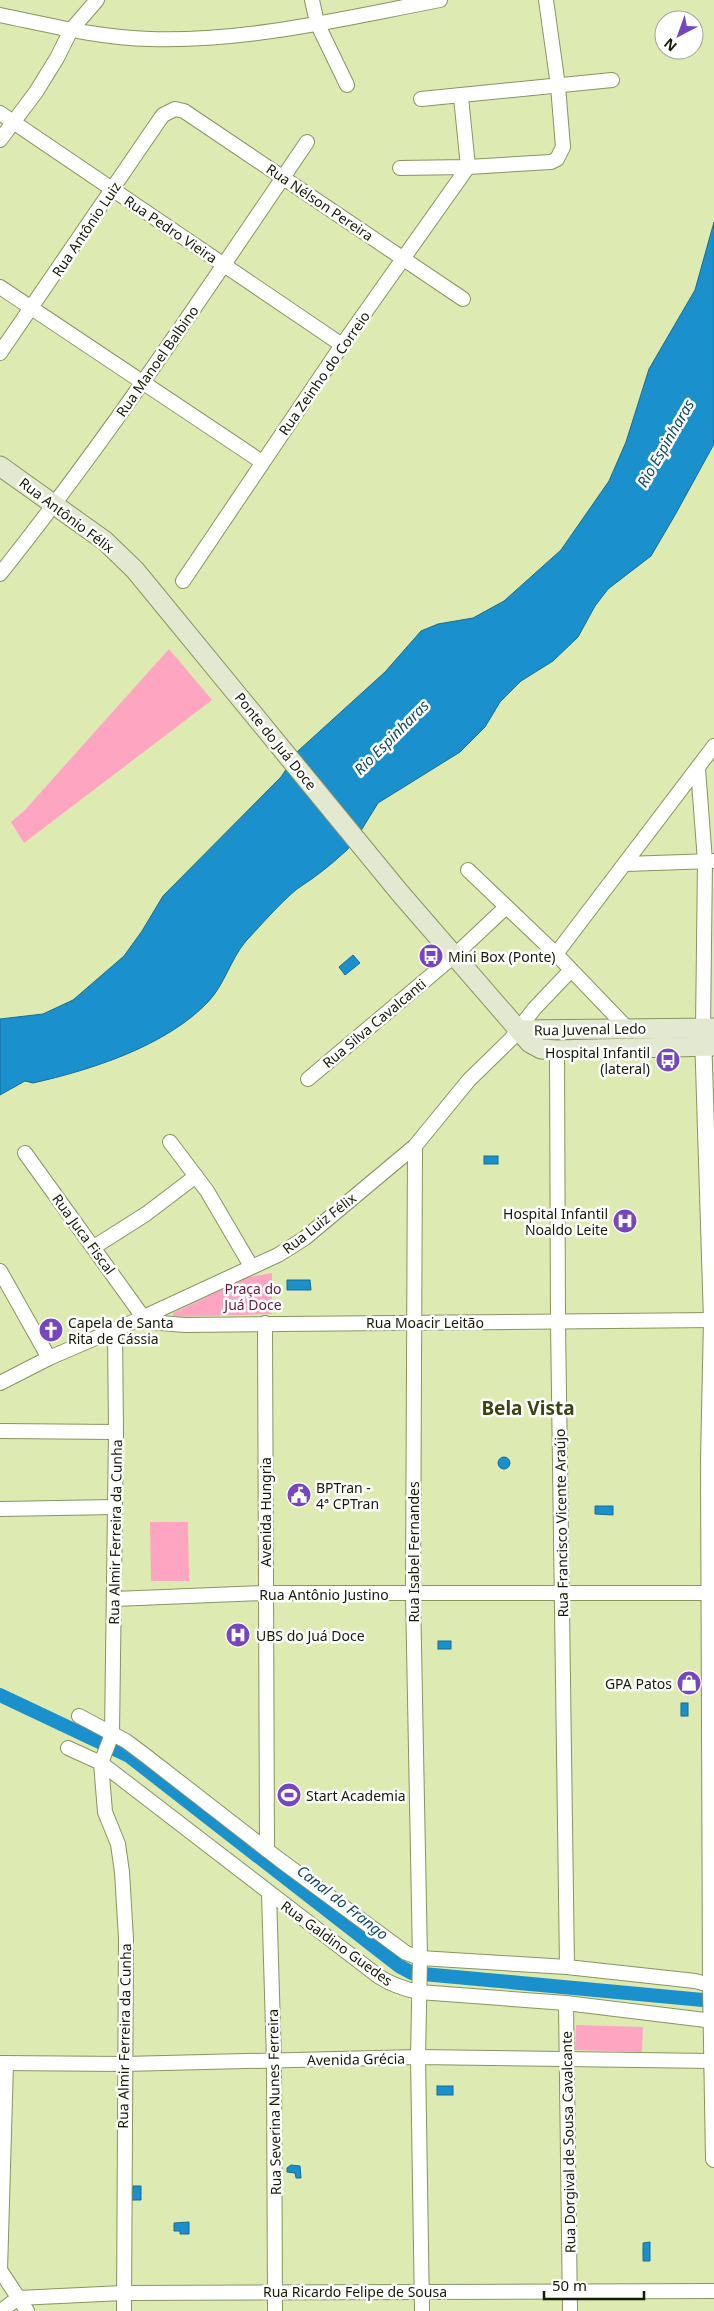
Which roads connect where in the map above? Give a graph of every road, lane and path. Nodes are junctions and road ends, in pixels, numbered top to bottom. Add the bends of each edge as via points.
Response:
1 (97, 0) edge
2 (312, 0) edge
3 (440, 0) edge
4 (546, 0) edge
5 (0, 15) edge
6 (317, 23) junction
7 (71, 30) junction
8 (612, 80) dead end
9 (348, 85) dead end
10 (558, 86) junction
11 (462, 97) junction
12 (421, 99) dead end
13 (175, 109) joint
14 (0, 114) edge
15 (12, 122) junction
16 (0, 140) edge
17 (307, 142) dead end
18 (468, 167) junction
19 (400, 168) dead end
20 (283, 177) junction
21 (112, 190) junction
22 (404, 258) junction
23 (224, 266) junction
24 (0, 288) edge
25 (463, 299) dead end
26 (30, 309) junction
27 (342, 345) junction
28 (0, 353) edge
29 (141, 383) junction
30 (262, 462) junction
31 (0, 466) edge
32 (55, 505) junction
33 (0, 574) edge
34 (183, 581) dead end
35 (152, 590) joint
36 (714, 746) edge
37 (706, 763) edge
38 (710, 861) edge
39 (625, 864) junction
40 (468, 870) dead end
41 (506, 907) junction
42 (556, 954) junction
43 (454, 956) junction
44 (571, 970) junction
45 (627, 1028) junction
46 (519, 1030) junction
47 (708, 1037) edge
48 (557, 1050) junction
49 (308, 1079) dead end
50 (170, 1142) dead end
51 (415, 1146) junction
52 (25, 1153) dead end
53 (196, 1176) junction
54 (710, 1187) edge
55 (94, 1247) junction
56 (251, 1266) junction
57 (0, 1271) edge
58 (139, 1319) junction
59 (713, 1320) edge
60 (413, 1321) junction
61 (558, 1322) junction
62 (265, 1323) junction
63 (115, 1330) junction
64 (49, 1358) junction
65 (0, 1383) edge
66 (0, 1431) edge
67 (116, 1432) junction
68 (712, 1459) edge
69 (115, 1507) junction
70 (0, 1509) edge
71 (712, 1593) edge
72 (265, 1594) junction
73 (413, 1594) junction
74 (562, 1594) junction
75 (114, 1599) junction
76 (79, 1716) dead end
77 (110, 1738) junction
78 (68, 1748) dead end
79 (102, 1761) junction
80 (267, 1850) junction
81 (269, 1893) junction
82 (713, 1912) edge
83 (420, 1958) junction
84 (566, 1967) junction
85 (712, 1986) edge
86 (419, 1992) junction
87 (566, 2002) junction
88 (713, 2020) edge
89 (418, 2057) junction
90 (567, 2058) junction
91 (274, 2061) junction
92 (712, 2061) junction
93 (3, 2063) edge
94 (124, 2064) junction
95 (714, 2159) edge
96 (0, 2270) edge
97 (570, 2290) junction
98 (275, 2291) junction
99 (422, 2291) junction
100 (714, 2291) edge
101 (123, 2293) junction
102 (18, 2298) junction
103 (1, 2311) edge
104 (27, 2311) edge
105 (124, 2311) edge
106 (275, 2311) edge
107 (422, 2311) edge
108 (570, 2311) edge

1 - 7 street
2 - 6 street
3 - 6 street
4 - 10 street
5 - 7 street
6 - 7 street via 234,36 167,39
6 - 9 street
7 - 15 street via 36,92
8 - 10 street
10 - 11 street
10 - 18 street via 563,147 557,159
11 - 12 street
11 - 18 street
13 - 20 street, Rua Nélson Pereira via 184,111
13 - 21 street, Rua Antônio Luiz via 158,122
14 - 15 street, Rua Pedro Vieira
15 - 16 street
15 - 21 street, Rua Pedro Vieira
17 - 20 street, Rua Manoel Balbino
18 - 19 street
18 - 22 street, Rua Zeinho do Correio
20 - 22 street, Rua Nélson Pereira
20 - 23 street, Rua Manoel Balbino
21 - 23 street, Rua Pedro Vieira
21 - 26 street, Rua Antônio Luiz
22 - 25 street, Rua Nélson Pereira
22 - 27 street, Rua Zeinho do Correio
23 - 27 street, Rua Pedro Vieira
23 - 29 street, Rua Manoel Balbino
24 - 26 street
26 - 28 street, Rua Antônio Luiz
26 - 29 street
27 - 30 street, Rua Zeinho do Correio
29 - 30 street
29 - 32 street, Rua Manoel Balbino
30 - 34 street, Rua Zeinho do Correio
31 - 32 main road, Rua Antônio Félix
32 - 33 street, Rua Manoel Balbino
32 - 35 main road, Rua Antônio Félix via 105,541
35 - 43 main road, Ponte do Juá Doce
36 - 37 street
37 - 38 street
37 - 39 street
38 - 39 street
38 - 47 street
39 - 42 street
40 - 41 street
41 - 42 street
41 - 43 street, Rua Silva Cavalcanti
42 - 44 street
43 - 46 main road, Ponte do Juá Doce
43 - 49 street, Rua Silva Cavalcanti
44 - 45 street
44 - 46 street, Rua Luiz Félix
45 - 46 main road, Rua Juvenal Ledo
45 - 47 main road, Rua Juvenal Ledo
46 - 48 main road, Rua Juvenal Ledo via 530,1043
46 - 51 street, Rua Luiz Félix via 469,1080
47 - 48 main road, Rua Juvenal Ledo
47 - 54 street
48 - 61 street, Rua Francisco Vicente Araújo
50 - 53 street
51 - 56 street, Rua Luiz Félix via 305,1238
51 - 60 street, Rua Isabel Fernandes
52 - 55 street, Rua Juca Fiscal
53 - 55 street via 146,1214
53 - 56 street
54 - 59 street
55 - 58 street, Rua Juca Fiscal
56 - 58 street, Rua Luiz Félix
57 - 64 street
58 - 62 street, Rua Moacir Leitão via 185,1325
58 - 63 street, Rua Luiz Félix
59 - 61 street, Rua Moacir Leitão
59 - 68 street
60 - 61 street, Rua Moacir Leitão
60 - 62 street, Rua Moacir Leitão
60 - 73 street, Rua Isabel Fernandes
61 - 74 street, Rua Francisco Vicente Araújo
62 - 72 street, Avenida Hungria
63 - 64 street, Rua Luiz Félix
63 - 67 street, Rua Almir Ferreira da Cunha
64 - 65 street, Rua Luiz Félix
66 - 67 street
67 - 69 street, Rua Almir Ferreira da Cunha
68 - 71 street
69 - 70 street
69 - 75 street, Rua Almir Ferreira da Cunha
71 - 74 street, Rua Antônio Justino
71 - 82 street
72 - 73 street, Rua Antônio Justino
72 - 75 street, Rua Antônio Justino
72 - 80 street, Avenida Hungria
73 - 74 street, Rua Antônio Justino
73 - 83 street, Rua Isabel Fernandes
74 - 84 street, Rua Francisco Vicente Araújo
75 - 77 street, Rua Almir Ferreira da Cunha
76 - 77 street
77 - 79 street, Rua Almir Ferreira da Cunha
77 - 80 street via 146,1756
78 - 79 street, Rua Galdino Guedes
79 - 81 street, Rua Galdino Guedes
79 - 94 street, Rua Almir Ferreira da Cunha via 105,1812 118,1844 122,1872 126,1939
80 - 83 street via 384,1939 406,1954
81 - 86 street, Rua Galdino Guedes via 378,1976 402,1989
81 - 91 street, Rua Severina Nunes Ferreira
82 - 85 street
83 - 84 street
83 - 86 street, Rua Isabel Fernandes
84 - 85 street
85 - 88 street
86 - 87 street, Rua Galdino Guedes
86 - 89 street, Rua Isabel Fernandes
87 - 88 street, Rua Galdino Guedes
87 - 90 street, Rua Dorgival de Sousa Cavalcante
88 - 92 street
89 - 90 street, Avenida Grécia
89 - 91 street, Avenida Grécia
89 - 99 street, Rua Isabel Fernandes
90 - 92 street, Avenida Grécia
90 - 97 street, Rua Dorgival de Sousa Cavalcante
91 - 94 street, Avenida Grécia
91 - 98 street, Rua Severina Nunes Ferreira
92 - 95 street
93 - 94 street, Avenida Grécia
93 - 96 street
94 - 101 street, Rua Almir Ferreira da Cunha
96 - 102 street
97 - 99 street, Rua Ricardo Felipe de Sousa
97 - 100 street, Rua Ricardo Felipe de Sousa
97 - 108 street, Rua Dorgival de Sousa Cavalcante
98 - 99 street, Rua Ricardo Felipe de Sousa
98 - 101 street, Rua Ricardo Felipe de Sousa
98 - 106 street, Rua Severina Nunes Ferreira
99 - 107 street, Rua Isabel Fernandes
101 - 102 street, Rua Ricardo Felipe de Sousa
101 - 105 street, Rua Almir Ferreira da Cunha
102 - 103 street
102 - 104 street

